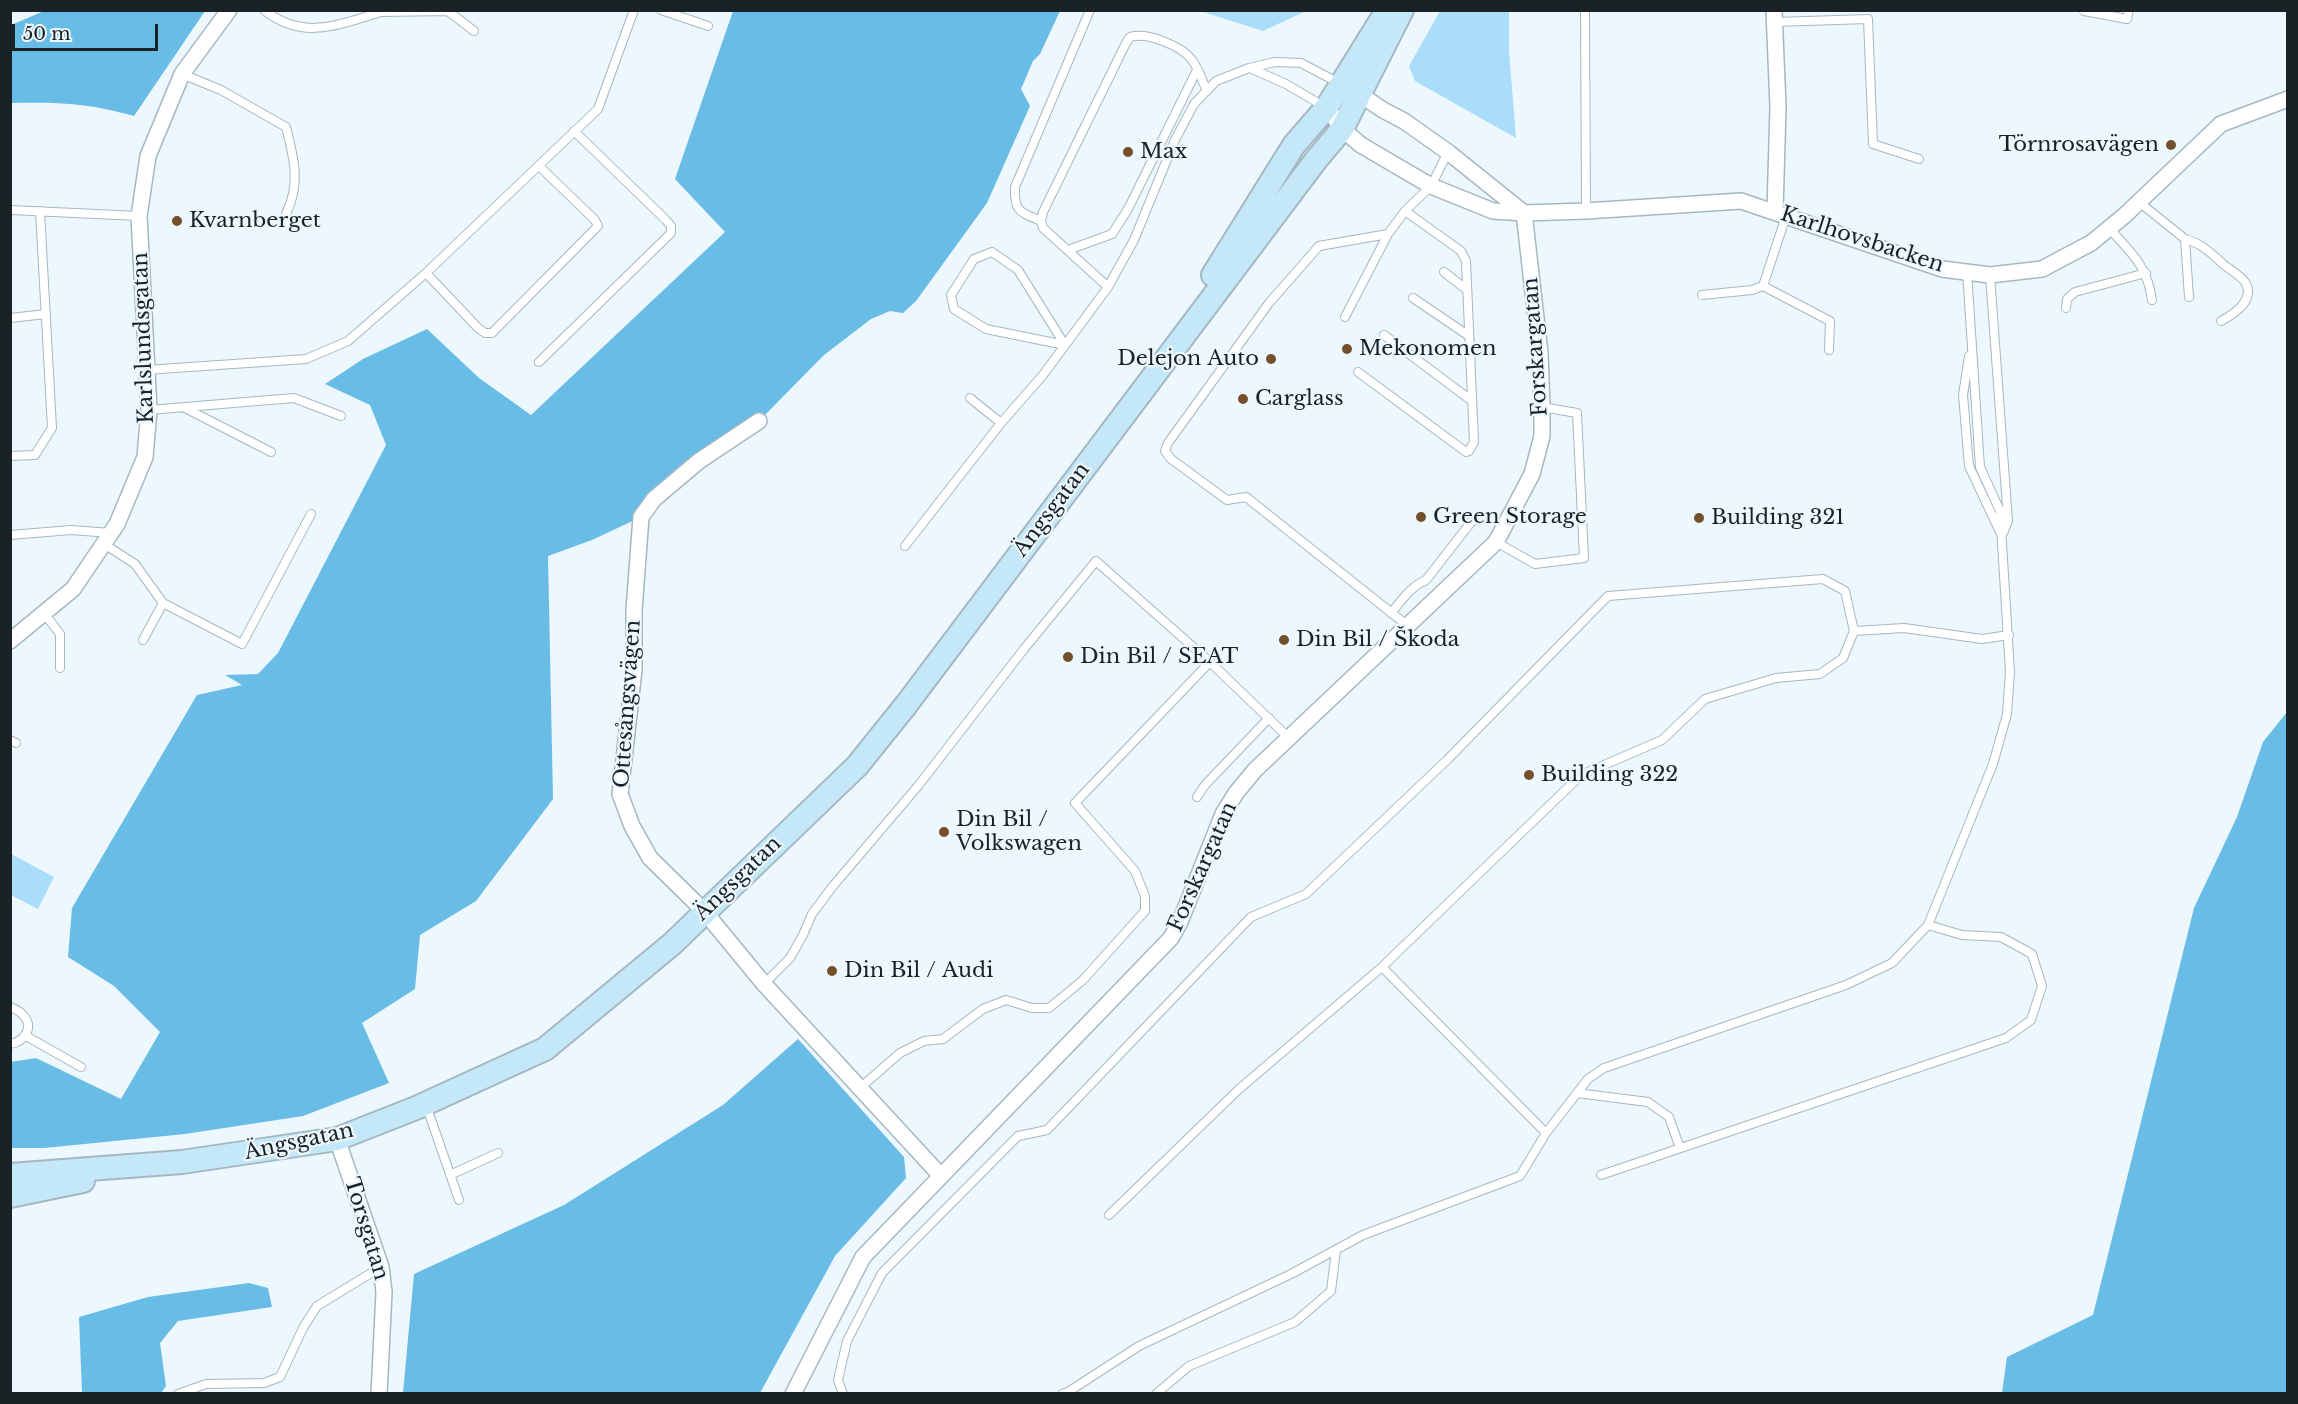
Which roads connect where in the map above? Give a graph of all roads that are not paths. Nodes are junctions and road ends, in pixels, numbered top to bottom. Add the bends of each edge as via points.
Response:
1 (229, 10) edge
2 (264, 10) edge
3 (634, 10) edge
4 (661, 10) edge
5 (1090, 10) edge
6 (1387, 10) edge
7 (1402, 10) edge
8 (1585, 10) edge
9 (2129, 10) edge
10 (381, 11) edge
11 (2084, 11) edge
12 (678, 13) edge
13 (1774, 16) edge
14 (708, 26) dead end
15 (474, 31) dead end
16 (1249, 68) junction
17 (1197, 70) junction
18 (182, 74) junction
19 (1352, 89) junction
20 (1207, 91) junction
21 (2288, 99) edge
22 (1327, 107) junction
23 (1342, 129) junction
24 (574, 131) junction
25 (1448, 152) junction
26 (1919, 159) dead end
27 (539, 166) junction
28 (1431, 186) junction
29 (2139, 202) junction
30 (10, 210) edge
31 (40, 211) junction
32 (1405, 211) junction
33 (1586, 212) junction
34 (1524, 213) junction
35 (1781, 213) junction
36 (286, 214) dead end
37 (139, 216) junction
38 (1041, 221) junction
39 (2109, 228) junction
40 (1388, 234) junction
41 (2185, 239) junction
42 (1068, 250) junction
43 (1444, 272) dead end
44 (1967, 272) junction
45 (426, 273) junction
46 (2146, 273) junction
47 (1990, 275) junction
48 (1763, 286) junction
49 (1108, 287) junction
50 (1467, 290) junction
51 (1702, 294) dead end
52 (2189, 297) dead end
53 (1413, 298) dead end
54 (2152, 300) dead end
55 (2066, 308) dead end
56 (46, 314) junction
57 (1345, 317) dead end
58 (10, 318) edge
59 (2222, 321) dead end
60 (1384, 335) dead end
61 (1469, 336) junction
62 (1065, 345) junction
63 (1829, 350) dead end
64 (539, 362) dead end
65 (146, 370) junction
66 (1358, 372) dead end
67 (1144, 386) junction
68 (970, 398) dead end
69 (1472, 401) junction
70 (184, 407) junction
71 (1542, 407) junction
72 (149, 410) junction
73 (341, 416) dead end
74 (759, 421) dead end
75 (1001, 423) junction
76 (271, 452) dead end
77 (10, 456) edge
78 (310, 514) dead end
79 (1472, 521) dead end
80 (10, 536) edge
81 (2002, 536) junction
82 (107, 539) junction
83 (1496, 542) junction
84 (905, 546) dead end
85 (163, 603) junction
86 (44, 613) junction
87 (1391, 613) junction
88 (1407, 626) junction
89 (1854, 631) junction
90 (2008, 635) junction
91 (143, 640) dead end
92 (10, 641) edge
93 (1210, 662) junction
94 (60, 668) dead end
95 (1269, 718) junction
96 (1289, 738) junction
97 (1197, 797) dead end
98 (704, 911) junction
99 (1928, 925) junction
100 (1382, 967) junction
101 (764, 984) junction
102 (10, 1007) edge
103 (26, 1036) junction
104 (10, 1044) edge
105 (81, 1067) dead end
106 (860, 1088) junction
107 (1577, 1093) junction
108 (426, 1104) junction
109 (1546, 1133) junction
110 (337, 1139) junction
111 (1680, 1148) junction
112 (498, 1153) dead end
113 (182, 1162) junction
114 (10, 1174) edge
115 (450, 1175) junction
116 (1601, 1175) dead end
117 (941, 1176) junction
118 (10, 1196) edge
119 (459, 1200) dead end
120 (1109, 1215) dead end
121 (1336, 1250) junction
122 (381, 1267) junction
123 (178, 1394) edge
124 (380, 1394) edge
125 (793, 1394) edge
126 (843, 1394) edge
127 (1062, 1394) edge
128 (1156, 1394) edge

1 - 18 street, Karlslundsgatan
2 - 10 lane via 285,24 304,29 319,29
3 - 24 lane via 602,104
4 - 12 lane
5 - 38 lane via 1015,187 1014,204 1020,212
6 - 19 main road
7 - 19 main road
8 - 33 lane
9 - 11 lane via 2127,19
10 - 15 lane via 448,11
12 - 14 lane
13 - 26 lane via 1868,19 1873,144
13 - 35 street
16 - 19 lane via 1275,62 1300,63
16 - 20 lane via 1216,81
16 - 22 lane
17 - 20 lane
17 - 38 lane via 1191,58 1177,48 1146,35 1130,37
17 - 42 lane via 1112,234
18 - 36 lane via 221,90 286,127 295,177 294,198
18 - 37 street, Karlslundsgatan via 148,156
19 - 22 main road, Ängsgatan
19 - 23 main road, Ängsgatan
19 - 25 street
20 - 49 lane via 1194,104 1175,140 1134,240
21 - 29 street, Karlhovsbacken via 2221,124
22 - 23 street
22 - 67 main road, Ängsgatan via 1294,145
23 - 28 street via 1361,145
23 - 67 main road, Ängsgatan
24 - 27 lane
24 - 64 lane via 665,219 671,232
25 - 28 lane
25 - 34 street
27 - 45 lane
27 - 45 lane via 598,226 492,333 478,328
28 - 32 lane
28 - 34 street via 1493,211
29 - 39 street, Karlhovsbacken
29 - 41 lane
30 - 31 lane
31 - 37 lane
31 - 56 lane
32 - 40 lane
32 - 50 lane via 1461,251 1466,261
33 - 34 street, Karlhovsbacken
33 - 35 street, Karlhovsbacken via 1741,201
34 - 71 street, Forskargatan
35 - 44 street, Karlhovsbacken via 1942,268
35 - 48 lane
37 - 65 street, Karlslundsgatan
38 - 42 lane via 1042,228
39 - 46 lane
39 - 47 street, Karlhovsbacken via 2091,243 2042,269
40 - 57 lane
40 - 87 lane via 1319,246 1269,303 1165,451 1227,500 1245,497
41 - 52 lane
41 - 59 lane via 2197,242 2245,282 2244,304
42 - 49 lane
43 - 50 lane
44 - 47 street, Karlhovsbacken
44 - 81 lane via 1980,467 2000,511
45 - 65 lane via 348,341 306,359
46 - 54 lane
46 - 55 lane via 2075,292 2067,299
47 - 81 lane via 2008,521
48 - 51 lane
48 - 63 lane via 1830,321
49 - 62 lane
50 - 61 lane
53 - 61 lane
56 - 58 lane
56 - 77 lane via 52,428 35,455
60 - 69 lane
61 - 69 lane
62 - 62 lane via 1018,270 992,252 975,259 951,295 954,309 986,329
62 - 75 lane
65 - 72 street, Karlslundsgatan
66 - 69 lane via 1466,452 1474,442
67 - 98 main road, Ängsgatan via 857,766
68 - 75 lane
70 - 72 lane
70 - 73 lane via 294,398
70 - 76 lane
71 - 83 street, Forskargatan via 1542,436 1532,474
71 - 83 lane via 1577,413 1584,558 1535,564
72 - 82 street, Karlslundsgatan via 145,457 117,525
74 - 98 street, Ottesångsvägen via 699,461 654,498 641,517 634,670 620,794 650,858
75 - 84 lane
78 - 85 lane via 242,644
79 - 87 lane via 1426,580 1409,591
80 - 82 lane via 71,530
81 - 90 lane
82 - 85 lane via 135,564
82 - 86 street, Karlslundsgatan via 73,589
83 - 88 street, Forskargatan
85 - 91 lane
86 - 92 street, Karlslundsgatan
86 - 94 lane via 60,634
87 - 88 lane
88 - 96 street, Forskargatan
89 - 90 lane via 1904,628 1982,639
89 - 100 lane via 1844,658 1820,674 1776,678 1705,699 1662,740 1581,774
89 - 126 lane via 1845,591 1823,579 1608,596 1448,759 1306,894 1251,917 1047,1130 1018,1136 882,1273 848,1341 838,1380
90 - 99 lane via 2007,714 1993,764
93 - 95 lane
93 - 101 lane via 1096,561 918,786 826,895 790,958
93 - 106 lane via 1074,803 1135,871 1145,896 1145,911 1083,980 1049,1008 1032,1008 1006,1000 983,1009 944,1039 924,1041 900,1053
95 - 96 lane
95 - 97 lane
96 - 117 street, Forskargatan via 1255,770 1227,807 1171,938
98 - 101 street, Ottesångsvägen
98 - 108 main road, Ängsgatan via 672,944 545,1049
99 - 107 lane via 1892,963 1846,985 1604,1068
99 - 111 lane via 1962,935 2001,937 2032,954 2042,986 2031,1020 2006,1038
100 - 109 lane
100 - 120 lane via 1238,1090
101 - 106 street, Ottesångsvägen
102 - 103 lane via 26,1018
103 - 104 lane
103 - 105 lane
106 - 117 street, Ottesångsvägen
107 - 109 lane
107 - 111 lane via 1648,1102 1669,1118
108 - 110 main road, Ängsgatan
108 - 115 lane
109 - 121 lane via 1520,1176 1363,1235
110 - 113 main road, Ängsgatan
110 - 122 street, Torsgatan
111 - 116 lane
112 - 115 lane
113 - 114 main road, Ängsgatan
113 - 118 main road, Ängsgatan
115 - 119 lane
117 - 125 street, Forskargatan via 863,1257
121 - 127 lane via 1139,1346
121 - 128 lane via 1331,1291 1295,1322 1189,1366
122 - 123 lane via 317,1306 280,1377 264,1383 206,1384
122 - 124 street, Torsgatan via 384,1292

